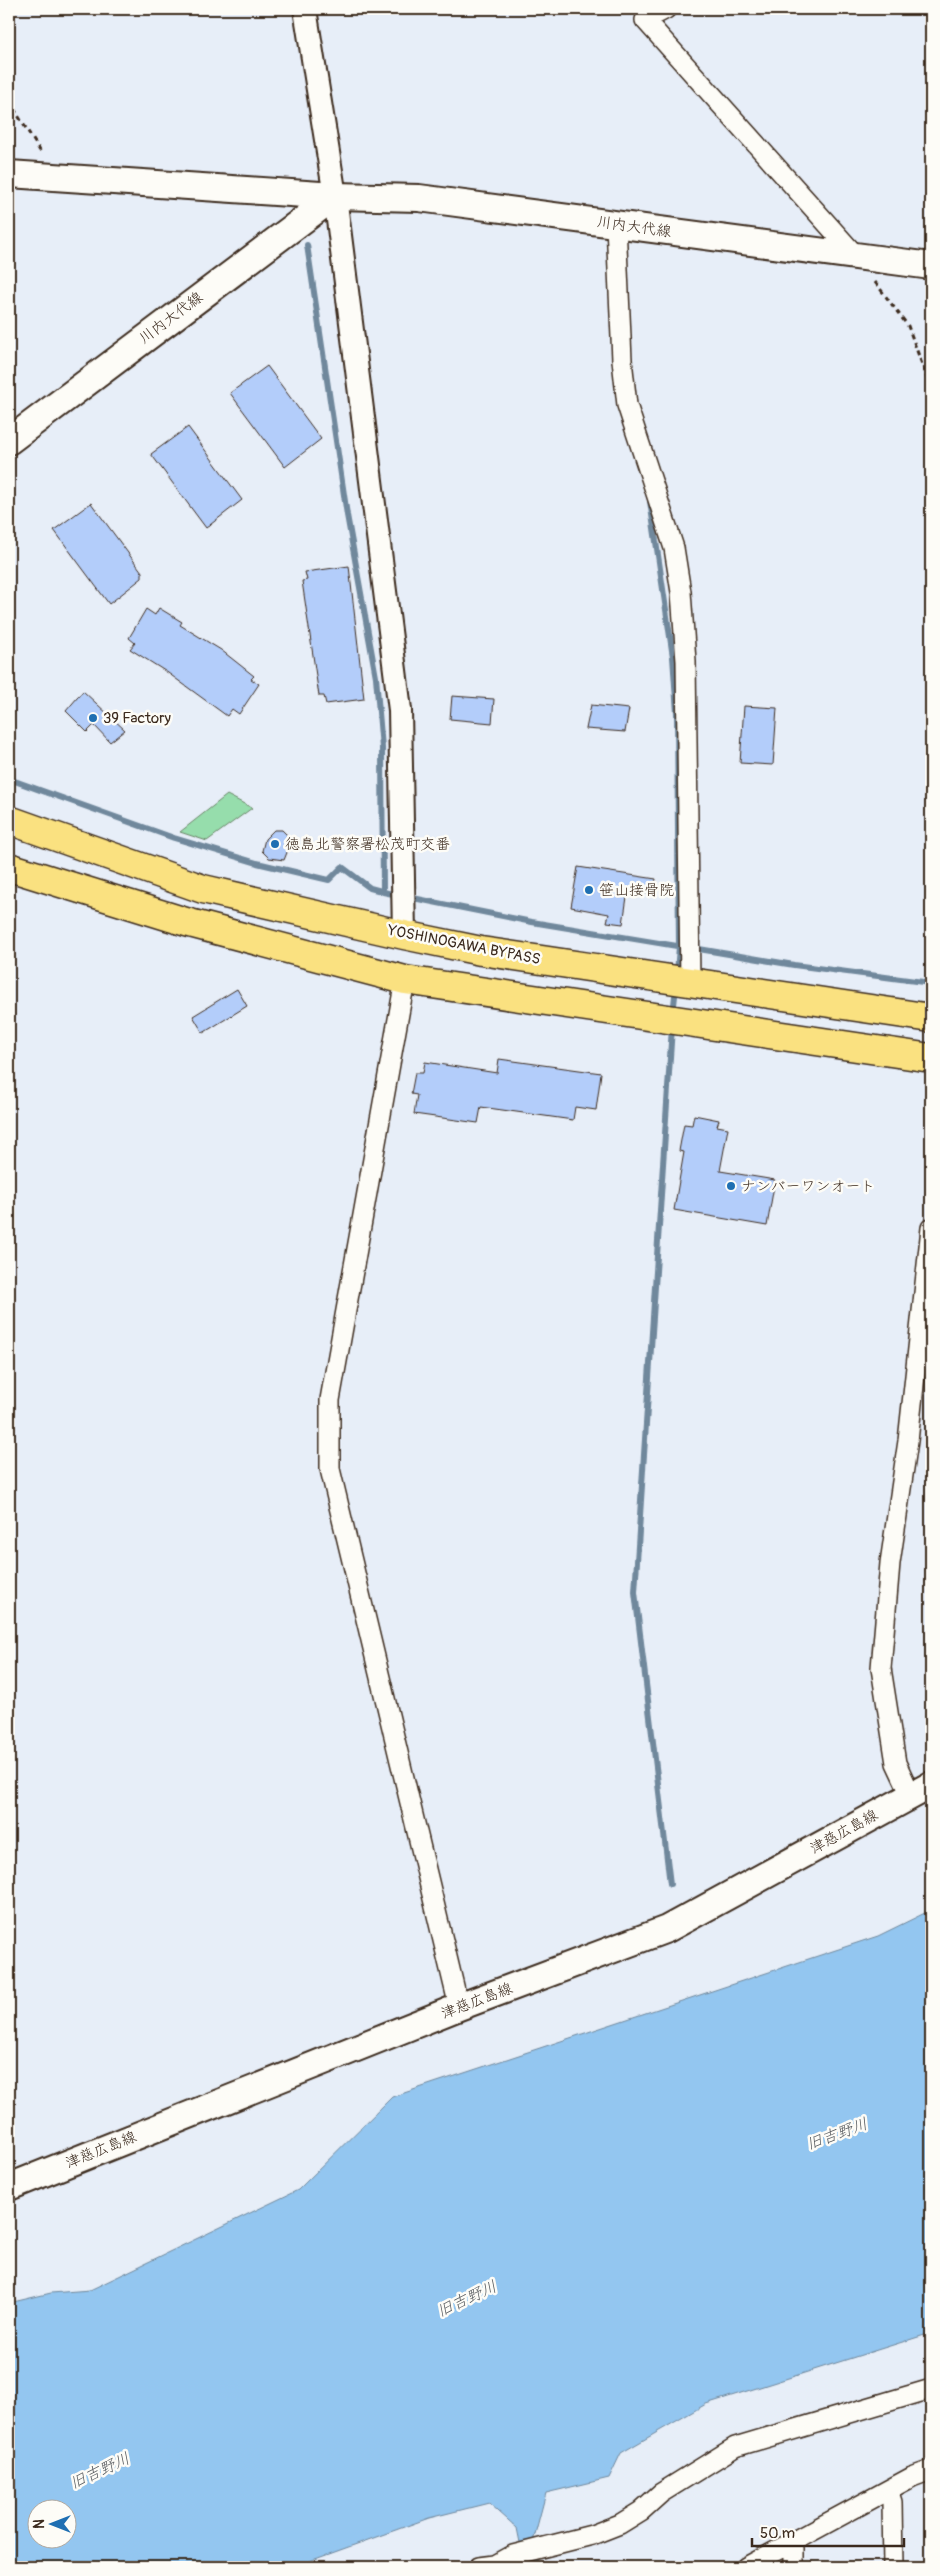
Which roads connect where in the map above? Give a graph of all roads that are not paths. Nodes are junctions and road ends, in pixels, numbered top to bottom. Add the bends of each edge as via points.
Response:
1 (305, 9) edge
2 (666, 9) edge
3 (9, 174) edge
4 (335, 196) junction
5 (616, 224) junction
6 (856, 256) junction
7 (931, 266) edge
8 (9, 442) edge
9 (9, 820) edge
10 (9, 867) edge
11 (404, 935) junction
12 (405, 980) junction
13 (690, 981) junction
14 (931, 1018) edge
15 (931, 1058) edge
16 (931, 1228) edge
17 (921, 1790) edge
18 (459, 2007) junction
19 (9, 2187) edge
20 (931, 2389) edge
21 (931, 2470) edge
22 (888, 2490) junction
23 (791, 2543) junction
24 (490, 2567) edge
25 (746, 2567) edge
26 (794, 2567) edge
27 (893, 2567) edge

1 - 4 street
2 - 6 street via 645,20
3 - 4 main road, 川内大代線
4 - 5 main road, 川内大代線 via 419,198
4 - 8 main road, 川内大代線
4 - 11 street via 400,710
5 - 6 main road, 川内大代線
5 - 13 street via 627,405 674,548 681,592 686,661
6 - 7 main road, 川内大代線
9 - 11 highway, YOSHINOGAWA BYPASS via 204,889
10 - 12 highway via 186,922
11 - 13 highway, YOSHINOGAWA BYPASS via 481,951
12 - 15 highway
12 - 18 street via 330,1400 330,1470
13 - 14 highway, YOSHINOGAWA BYPASS
16 - 17 street via 908,1441 890,1563 881,1668 896,1763
17 - 18 main road, 津慈広島線 via 667,1929
18 - 19 main road, 津慈広島線
20 - 24 street via 735,2447 661,2493 620,2524 592,2535 514,2555
21 - 22 street
22 - 23 street
22 - 27 street via 892,2502
23 - 25 street
23 - 26 street

